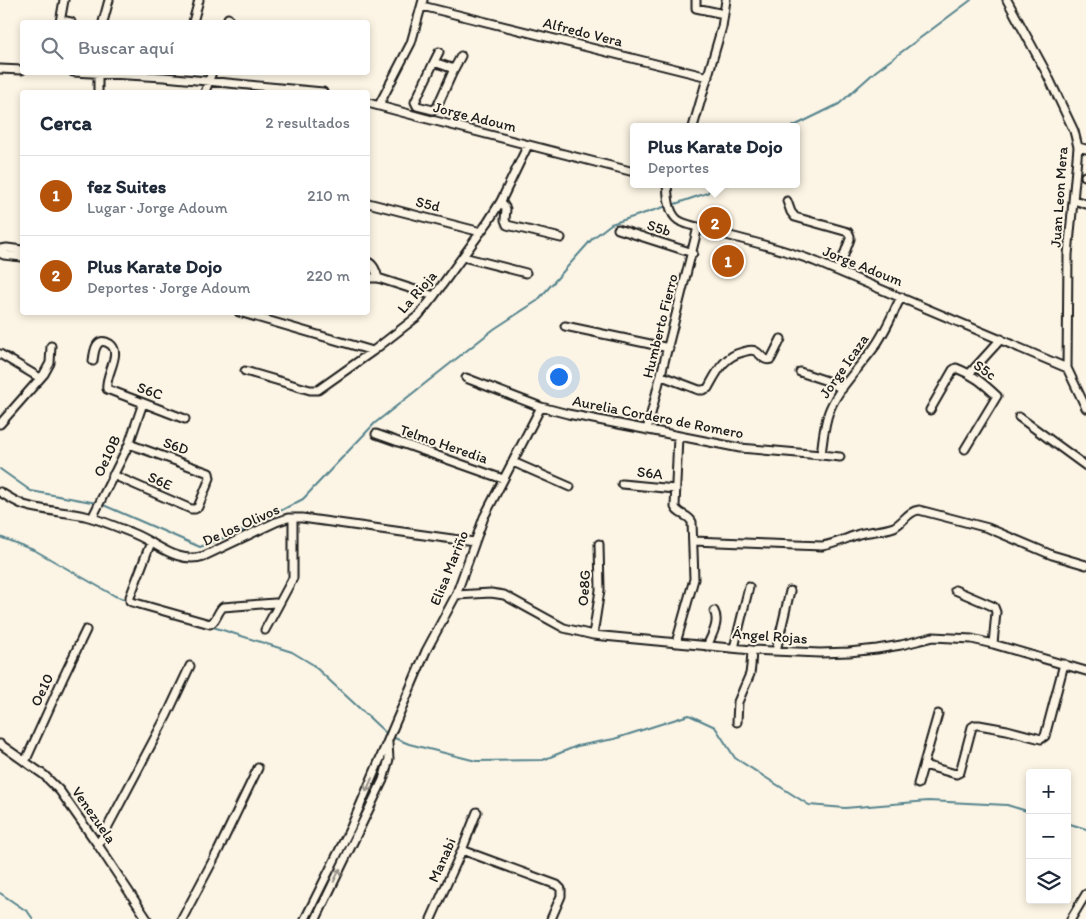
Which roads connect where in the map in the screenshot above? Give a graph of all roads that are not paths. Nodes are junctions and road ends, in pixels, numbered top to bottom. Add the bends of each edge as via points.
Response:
1 (64, 0) edge
2 (109, 0) edge
3 (199, 0) edge
4 (696, 0) edge
5 (726, 0) edge
6 (1007, 0) edge
7 (422, 3) edge
8 (724, 14) junction
9 (60, 20) edge
10 (104, 20) edge
11 (194, 20) edge
12 (439, 52) dead end
13 (461, 56) dead end
14 (434, 62) junction
15 (0, 69) edge
16 (454, 69) junction
17 (20, 70) edge
18 (98, 75) edge
19 (164, 75) edge
20 (211, 75) edge
21 (708, 77) junction
22 (210, 80) junction
23 (98, 90) edge
24 (206, 90) edge
25 (304, 90) edge
26 (370, 103) edge
27 (379, 105) junction
28 (428, 109) junction
29 (424, 118) junction
30 (694, 123) edge
31 (528, 145) junction
32 (1078, 146) junction
33 (1086, 148) edge
34 (630, 171) edge
35 (667, 188) edge
36 (1074, 200) junction
37 (501, 201) junction
38 (787, 201) dead end
39 (370, 204) edge
40 (1086, 204) edge
41 (698, 227) junction
42 (618, 230) dead end
43 (481, 232) junction
44 (561, 238) dead end
45 (20, 250) edge
46 (0, 251) edge
47 (692, 253) junction
48 (20, 257) edge
49 (463, 257) junction
50 (370, 263) edge
51 (838, 271) junction
52 (526, 273) dead end
53 (370, 278) edge
54 (378, 278) junction
55 (434, 296) junction
56 (900, 297) junction
57 (249, 315) edge
58 (565, 326) dead end
59 (781, 339) dead end
60 (1001, 339) junction
61 (51, 346) dead end
62 (669, 348) junction
63 (373, 351) junction
64 (0, 354) edge
65 (93, 362) dead end
66 (1067, 368) junction
67 (244, 371) dead end
68 (800, 372) dead end
69 (970, 373) junction
70 (662, 376) junction
71 (40, 378) junction
72 (466, 378) dead end
73 (842, 389) junction
74 (144, 404) junction
75 (541, 407) junction
76 (1086, 408) edge
77 (930, 410) dead end
78 (1019, 417) dead end
79 (185, 418) dead end
80 (0, 424) edge
81 (647, 430) junction
82 (376, 434) dead end
83 (678, 436) junction
84 (130, 445) junction
85 (965, 449) dead end
86 (821, 455) junction
87 (840, 457) dead end
88 (513, 462) junction
89 (1086, 466) edge
90 (115, 476) junction
91 (503, 479) junction
92 (622, 484) dead end
93 (570, 487) dead end
94 (675, 489) junction
95 (0, 492) edge
96 (196, 508) joint
97 (293, 518) junction
98 (94, 519) junction
99 (693, 541) junction
100 (151, 542) junction
101 (474, 542) junction
102 (599, 544) dead end
103 (1086, 565) edge
104 (749, 587) dead end
105 (955, 590) dead end
106 (790, 591) dead end
107 (456, 595) junction
108 (275, 602) dead end
109 (714, 611) dead end
110 (86, 630) dead end
111 (265, 630) dead end
112 (593, 635) junction
113 (676, 643) junction
114 (993, 644) junction
115 (708, 646) junction
116 (734, 648) junction
117 (752, 650) junction
118 (776, 651) junction
119 (1064, 664) junction
120 (190, 666) dead end
121 (1086, 671) edge
122 (938, 714) dead end
123 (736, 722) dead end
124 (388, 740) junction
125 (0, 744) edge
126 (25, 762) junction
127 (924, 765) junction
128 (258, 768) dead end
129 (918, 784) dead end
130 (360, 807) junction
131 (369, 810) junction
132 (477, 812) dead end
133 (98, 845) junction
134 (462, 850) junction
135 (1086, 894) edge
136 (147, 919) edge
137 (182, 919) edge
138 (305, 919) edge
139 (316, 919) edge
140 (431, 919) edge
141 (551, 919) edge
142 (1071, 919) edge

1 - 9 street
2 - 10 street
3 - 11 street
4 - 8 street via 696,8
5 - 8 street
6 - 32 street, Juan Leon Mera via 1050,80
7 - 21 street, Alfredo Vera
7 - 27 street via 411,43
8 - 21 street
12 - 14 street
13 - 16 street
14 - 16 street
14 - 28 street via 415,100 416,105
15 - 17 street
16 - 28 street via 438,107
18 - 23 street
19 - 22 street
20 - 22 street
21 - 30 street
22 - 24 street
22 - 25 street
26 - 27 street, Jorge Adoum
27 - 29 street, Jorge Adoum
28 - 29 street
29 - 31 street, Jorge Adoum
31 - 34 street, Jorge Adoum
31 - 37 street, La Rioja
32 - 33 street
32 - 36 street, Juan Leon Mera
35 - 41 street, Jorge Adoum via 674,216
36 - 40 street
36 - 66 street, Juan Leon Mera via 1068,255
37 - 43 street, La Rioja
37 - 44 street via 506,209 504,220 507,225
38 - 51 street via 795,217 848,232 850,238
39 - 43 street, S5d
41 - 47 street, Humberto Fierro
41 - 51 street, Jorge Adoum via 784,250
42 - 47 street, S5b
43 - 49 street, La Rioja
45 - 46 street via 7,248
46 - 48 street via 4,255
47 - 62 street, Humberto Fierro
49 - 52 street
49 - 55 street, La Rioja
50 - 54 street
51 - 56 street, Jorge Adoum
53 - 54 street
54 - 55 street
55 - 63 street, La Rioja via 418,316
56 - 60 street, Jorge Adoum
56 - 73 street, Jorge Icaza via 878,342
57 - 63 street
58 - 62 street
59 - 70 street via 769,360 750,350 726,359 706,390
60 - 66 street, Jorge Adoum
60 - 69 street
61 - 71 street via 50,363
62 - 70 street, Humberto Fierro
63 - 67 street, La Rioja via 318,390
64 - 71 street
65 - 74 street, S6C via 97,344 112,346 115,356 107,388
66 - 76 street, Juan Leon Mera
68 - 73 street
69 - 77 street, S5c via 953,370
69 - 85 street, S5c via 997,396
70 - 81 street, Humberto Fierro
71 - 80 street
72 - 75 street, Aurelia Cordero de Romero
73 - 86 street, Jorge Icaza via 827,419
74 - 79 street, S6C
74 - 84 street, Oe10B
75 - 81 street, Aurelia Cordero de Romero
75 - 88 street, Elisa Mariño
78 - 89 street
81 - 83 street, Aurelia Cordero de Romero
82 - 91 street, Telmo Heredia
83 - 86 street, Aurelia Cordero de Romero via 752,450
83 - 94 street
84 - 90 street, Oe10B
84 - 96 street, S6D via 210,474
86 - 87 street, Aurelia Cordero de Romero
88 - 91 street, Elisa Mariño
88 - 93 street
90 - 96 street, S6E via 191,509
90 - 98 street, Oe10B
91 - 101 street, Elisa Mariño
92 - 94 street, S6A
94 - 99 street via 675,510 691,520
95 - 98 street, De los Olivos via 34,508
97 - 100 street, De los Olivos via 276,522 197,558 176,556
97 - 101 street, De los Olivos
97 - 111 street via 293,578
98 - 100 street, De los Olivos
99 - 103 street via 830,545 894,526 911,512 920,510 988,528 1052,555
99 - 113 street via 694,579
100 - 108 street via 130,597 132,602 210,624 223,607
101 - 107 street, Elisa Mariño
102 - 112 street, Oe8G via 600,585
104 - 116 street
105 - 114 street via 996,609
106 - 118 street
107 - 112 street, Ángel Rojas via 491,592 504,595 564,628
107 - 124 street, Elisa Mariño via 426,651
109 - 115 street via 716,622
110 - 126 street, Oe10
112 - 113 street, Ángel Rojas
113 - 115 street, Ángel Rojas
114 - 118 street, Ángel Rojas via 972,639 933,637 901,646 849,652
114 - 119 street, Ángel Rojas
115 - 116 street, Ángel Rojas
116 - 117 street, Ángel Rojas
117 - 118 street, Ángel Rojas
117 - 123 street via 750,674 738,702
119 - 121 street, Ángel Rojas
119 - 127 street via 1045,736 1041,739 979,724 972,727 960,772 956,774
120 - 133 street
122 - 127 street
124 -> 130 street, Elisa Mariño
124 - 131 street, Elisa Mariño via 387,768
125 - 126 street, Venezuela
126 - 133 street, Venezuela via 56,786
127 - 129 street
128 - 137 street
130 - 131 street
130 - 138 street, Elisa Mariño
139 -> 131 street, Elisa Mariño
132 - 134 street, Manabi
133 - 136 street, Venezuela
134 - 140 street, Manabi
134 - 141 street via 557,885 561,896
135 - 142 street

